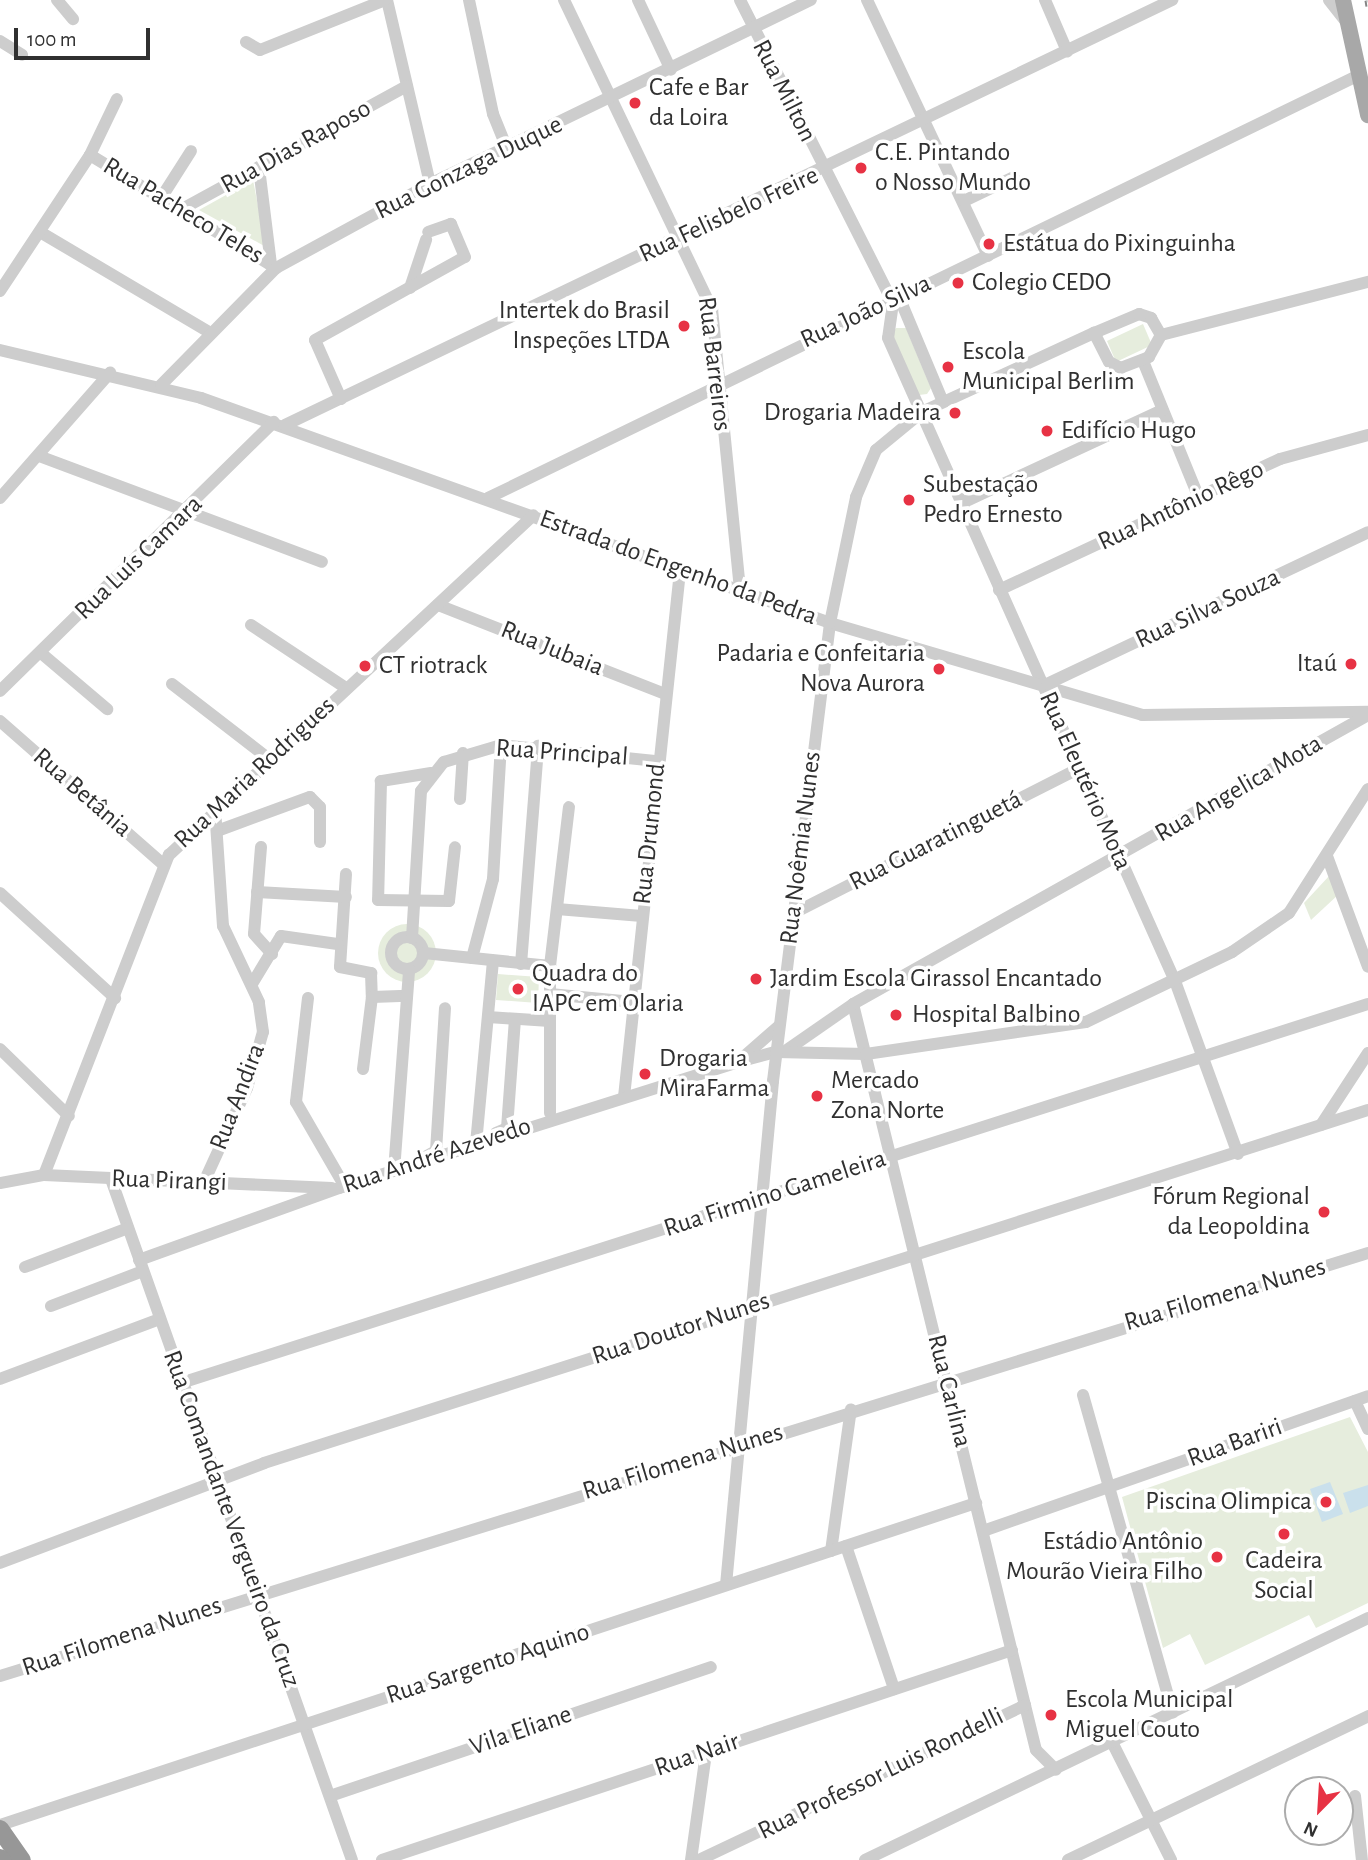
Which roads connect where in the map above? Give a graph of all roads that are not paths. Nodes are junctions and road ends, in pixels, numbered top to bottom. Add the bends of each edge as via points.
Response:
1 (57, 0) edge
2 (386, 0) edge
3 (469, 0) edge
4 (564, 0) edge
5 (638, 0) edge
6 (740, 0) edge
7 (811, 0) edge
8 (867, 0) edge
9 (1172, 0) edge
10 (1329, 0) edge
11 (1343, 0) edge
12 (1048, 2) edge
13 (73, 19) dead end
14 (1348, 24) junction
15 (752, 29) junction
16 (0, 41) edge
17 (246, 42) dead end
18 (1068, 51) junction
19 (22, 55) dead end
20 (671, 69) junction
21 (1359, 75) junction
22 (408, 86) junction
23 (614, 98) junction
24 (117, 99) dead end
25 (1368, 115) edge
26 (928, 119) junction
27 (508, 148) junction
28 (191, 150) dead end
29 (90, 155) junction
30 (260, 168) junction
31 (825, 169) junction
32 (1014, 177) dead end
33 (430, 184) junction
34 (163, 195) junction
35 (964, 201) junction
36 (184, 208) junction
37 (40, 232) junction
38 (682, 237) junction
39 (988, 256) junction
40 (273, 267) junction
41 (1368, 282) edge
42 (410, 288) junction
43 (0, 291) edge
44 (892, 298) junction
45 (892, 325) junction
46 (911, 327) junction
47 (211, 333) junction
48 (1094, 333) junction
49 (1161, 335) junction
50 (0, 350) edge
51 (1143, 361) junction
52 (110, 373) junction
53 (718, 384) junction
54 (161, 385) junction
55 (341, 398) junction
56 (943, 402) junction
57 (1162, 410) junction
58 (922, 412) junction
59 (279, 423) junction
60 (1368, 435) edge
61 (39, 456) junction
62 (0, 498) edge
63 (488, 498) junction
64 (1199, 498) junction
65 (962, 503) junction
66 (189, 511) junction
67 (533, 515) junction
68 (1368, 532) edge
69 (321, 562) dead end
70 (680, 571) junction
71 (999, 590) junction
72 (740, 593) junction
73 (438, 605) junction
74 (830, 623) junction
75 (251, 625) dead end
76 (41, 653) junction
77 (172, 684) dead end
78 (1044, 684) junction
79 (346, 688) junction
80 (0, 691) edge
81 (665, 694) junction
82 (107, 709) dead end
83 (1368, 714) edge
84 (0, 721) edge
85 (501, 745) junction
86 (538, 746) junction
87 (463, 753) junction
88 (269, 759) junction
89 (657, 761) junction
90 (1078, 769) junction
91 (431, 773) junction
92 (1368, 789) edge
93 (460, 799) dead end
94 (569, 807) dead end
95 (215, 809) junction
96 (217, 831) junction
97 (320, 842) dead end
98 (261, 847) dead end
99 (455, 847) dead end
100 (1327, 856) junction
101 (1120, 858) junction
102 (164, 864) junction
103 (346, 874) dead end
104 (257, 892) junction
105 (0, 893) edge
106 (346, 897) junction
107 (414, 905) junction
108 (557, 909) junction
109 (794, 913) junction
110 (642, 916) junction
111 (412, 938) junction
112 (337, 943) dead end
113 (424, 953) junction
114 (272, 954) junction
115 (472, 958) junction
116 (492, 961) junction
117 (521, 964) junction
118 (550, 967) junction
119 (1368, 967) edge
120 (409, 970) junction
121 (1175, 981) junction
122 (252, 985) junction
123 (550, 994) junction
124 (407, 996) junction
125 (372, 997) junction
126 (115, 998) junction
127 (308, 998) dead end
128 (633, 1002) junction
129 (853, 1004) junction
130 (1368, 1004) edge
131 (445, 1008) dead end
132 (488, 1017) junction
133 (515, 1019) junction
134 (550, 1021) junction
135 (779, 1026) junction
136 (804, 1038) junction
137 (0, 1049) edge
138 (780, 1052) junction
139 (1368, 1053) edge
140 (866, 1054) junction
141 (1203, 1058) junction
142 (738, 1062) junction
143 (363, 1069) dead end
144 (624, 1097) junction
145 (1368, 1110) edge
146 (550, 1113) dead end
147 (69, 1116) junction
148 (1321, 1125) junction
149 (477, 1141) junction
150 (1238, 1154) junction
151 (890, 1157) junction
152 (394, 1168) junction
153 (44, 1175) junction
154 (111, 1179) junction
155 (204, 1182) junction
156 (0, 1183) edge
157 (342, 1187) junction
158 (765, 1196) junction
159 (128, 1228) junction
160 (1368, 1253) edge
161 (916, 1257) junction
162 (141, 1266) junction
163 (25, 1267) dead end
164 (51, 1306) dead end
165 (754, 1306) junction
166 (160, 1319) junction
167 (945, 1378) junction
168 (0, 1379) edge
169 (181, 1383) junction
170 (1083, 1395) dead end
171 (1368, 1396) edge
172 (1354, 1401) junction
173 (851, 1409) junction
174 (1368, 1429) edge
175 (736, 1446) junction
176 (216, 1480) junction
177 (1110, 1488) junction
178 (976, 1503) junction
179 (983, 1531) junction
180 (846, 1546) junction
181 (831, 1551) junction
182 (0, 1563) edge
183 (726, 1585) junction
184 (257, 1594) junction
185 (1368, 1618) edge
186 (1012, 1650) junction
187 (711, 1667) dead end
188 (0, 1676) edge
189 (894, 1689) junction
190 (1024, 1705) junction
191 (1173, 1712) junction
192 (1368, 1716) edge
193 (305, 1726) junction
194 (1112, 1742) junction
195 (706, 1752) junction
196 (1056, 1770) junction
197 (330, 1796) junction
198 (1355, 1796) dead end
199 (1151, 1820) junction
200 (0, 1827) edge
201 (1084, 1856) edge
202 (22, 1860) edge
203 (352, 1860) edge
204 (382, 1860) edge
205 (691, 1860) edge
206 (699, 1860) edge
207 (865, 1860) edge
208 (1068, 1860) edge
209 (1171, 1860) edge
210 (1362, 1860) edge

1 - 13 street
2 - 17 street via 260,50
2 - 22 street
3 - 27 street via 489,101
4 - 23 street, Rua Barreiros
5 - 20 street
6 - 15 street, Rua Milton
7 - 15 street, Rua Gonzaga Duque
8 - 26 street
9 - 18 street, Rua Felisbelo Freire
10 - 14 street
11 - 14 main road
12 - 18 street
14 - 21 main road
15 - 20 street, Rua Gonzaga Duque
15 - 31 street, Rua Milton
16 - 19 street
18 - 26 street, Rua Felisbelo Freire
20 - 23 street, Rua Gonzaga Duque
21 - 25 main road
21 - 39 street, Rua João Silva
22 - 30 street, Rua Dias Raposo
22 - 33 street
23 - 27 street, Rua Gonzaga Duque
23 - 38 street, Rua Barreiros
24 - 29 street
26 - 31 street, Rua Felisbelo Freire
26 - 35 street
27 - 33 street, Rua Gonzaga Duque
28 - 34 street
29 - 34 street, Rua Pacheco Teles
29 - 37 street
30 - 36 street, Rua Dias Raposo
30 - 40 street
31 - 38 street, Rua Felisbelo Freire
31 - 44 street, Rua Milton
32 - 35 street
33 - 40 street, Rua Gonzaga Duque
34 - 36 street, Rua Pacheco Teles
35 - 39 street
36 - 40 street, Rua Pacheco Teles
37 - 43 street
37 - 47 street
38 - 53 street, Rua Barreiros via 712,309
38 - 55 street, Rua Felisbelo Freire
39 - 44 street, Rua João Silva
40 - 47 street, Rua Gonzaga Duque
41 - 49 street
42 - 42 street via 465,257 451,224 427,236
42 - 55 street via 315,340
44 - 45 street, Rua Eleutério Mota
44 - 46 street, Rua Milton
44 - 53 street, Rua João Silva
45 - 46 street
45 - 58 street, Rua Eleutério Mota via 888,338
46 - 56 street, Rua Milton
47 - 54 street, Rua Gonzaga Duque
48 - 49 street, Rua Noêmia Nunes via 1139,314 1151,318
48 - 51 street via 1116,367
48 - 56 street, Rua Noêmia Nunes
49 - 51 street
50 - 52 street, Estrada do Engenho da Pedra
51 - 57 street
52 - 54 street, Estrada do Engenho da Pedra
52 - 61 street
53 - 63 street, Rua João Silva
53 - 72 street, Rua Barreiros
54 - 59 street, Estrada do Engenho da Pedra
55 - 59 street, Rua Felisbelo Freire
56 - 58 street, Rua Noêmia Nunes
57 - 64 street
57 - 65 street
58 - 65 street, Rua Eleutério Mota
58 - 74 street, Rua Noêmia Nunes via 890,434 866,469
59 - 63 street, Estrada do Engenho da Pedra
59 - 66 street, Rua Luís Camara
60 - 64 street, Rua Antônio Rêgo via 1280,459
61 - 62 street
61 - 66 street
63 - 67 street, Estrada do Engenho da Pedra
64 - 71 street, Rua Antônio Rêgo
65 - 71 street, Rua Eleutério Mota
66 - 69 street
66 - 76 street, Rua Luís Camara
67 - 70 street, Estrada do Engenho da Pedra
67 - 73 street, Rua Maria Rodrigues
68 - 78 street, Rua Silva Souza
70 - 72 street, Estrada do Engenho da Pedra
70 - 81 street, Rua Drumond
71 - 78 street, Rua Eleutério Mota
72 - 74 street, Estrada do Engenho da Pedra
73 - 79 street, Rua Maria Rodrigues
73 - 81 street, Rua Jubaia
74 - 78 street, Estrada do Engenho da Pedra
74 - 109 street, Rua Noêmia Nunes
75 - 79 street
76 - 80 street, Rua Luís Camara
76 - 82 street
77 - 88 street
78 - 83 street, Estrada do Engenho da Pedra via 1158,717
78 - 90 street, Rua Eleutério Mota
79 - 88 street, Rua Maria Rodrigues
81 - 89 street, Rua Drumond
83 - 101 street, Rua Angelica Mota
84 - 102 street, Rua Betânia
85 - 86 street, Rua Principal
85 - 87 street, Rua Principal
85 - 115 street via 493,879
86 - 89 street, Rua Principal
86 - 117 street
87 - 91 street, Rua Principal
87 - 93 street
88 - 95 street, Rua Maria Rodrigues
89 - 110 street, Rua Drumond
90 - 101 street, Rua Eleutério Mota
90 - 109 street, Rua Guaratinguetá
91 - 107 street via 419,802
91 - 107 street via 383,779 378,792 378,900
92 - 100 street
94 - 108 street
95 - 96 street, Rua Andira
95 - 102 street, Rua Maria Rodrigues
96 - 97 street via 310,797 320,807
96 - 122 street, Rua Andira via 223,926
98 - 104 street
99 - 107 street via 449,901
100 - 119 street
100 - 121 street via 1289,913
101 - 121 street, Rua Eleutério Mota
101 - 129 street, Rua Angelica Mota
102 - 126 street, Rua Maria Rodrigues
103 - 106 street
104 - 106 street
104 - 114 street via 254,938
105 - 126 street
106 - 125 street via 340,967 371,973
107 - 111 street
108 - 110 street
108 - 118 street
109 - 135 street, Rua Noêmia Nunes
110 - 128 street, Rua Drumond
111 - 113 street
111 - 120 street via 397,940 391,952 398,967
112 - 114 street via 281,936
113 - 115 street
113 - 120 street
114 - 122 street
115 - 116 street
116 - 117 street
116 - 132 street
117 - 118 street
118 - 123 street
120 - 124 street
121 - 140 street via 1068,1027
121 - 141 street, Rua Eleutério Mota
122 - 155 street, Rua Andira via 263,1019 261,1049
123 - 128 street
123 - 134 street
124 - 125 street
124 - 152 street
125 - 143 street
126 - 147 street, Rua Maria Rodrigues
127 - 157 street via 295,1097
128 - 144 street, Rua Drumond
129 - 136 street, Rua Angelica Mota
129 - 140 street, Rua Carlina
130 - 141 street, Rua Firmino Gameleira
131 - 152 street via 436,1151
132 - 133 street
132 - 149 street
133 - 134 street
133 - 149 street via 507,1128
134 - 146 street
135 - 136 street
135 - 138 street, Rua Noêmia Nunes
135 - 142 street, Rua André Azevedo
136 - 138 street, Rua Angelica Mota
137 - 147 street
138 - 140 street
138 - 142 street, Rua André Azevedo
138 - 158 street, Rua Noêmia Nunes
139 - 148 street
140 - 151 street, Rua Carlina
141 - 150 street, Rua Eleutério Mota
141 - 151 street, Rua Firmino Gameleira
142 - 144 street, Rua André Azevedo
144 - 149 street, Rua André Azevedo
145 - 148 street, Rua Doutor Nunes
147 - 153 street, Rua Maria Rodrigues
148 - 150 street, Rua Doutor Nunes
149 - 152 street, Rua André Azevedo
150 - 161 street, Rua Doutor Nunes
151 - 158 street, Rua Firmino Gameleira
151 - 161 street, Rua Carlina
152 - 157 street, Rua André Azevedo
153 - 154 street, Rua Pirangi
153 - 156 street, Rua Pirangi
154 - 155 street, Rua Pirangi
154 - 159 street, Rua Comandante Vergueiro da Cruz
155 - 157 street, Rua Pirangi
157 - 162 street, Rua André Azevedo
158 - 165 street, Rua Noêmia Nunes
158 - 169 street, Rua Firmino Gameleira
159 - 162 street, Rua Comandante Vergueiro da Cruz
159 - 163 street
160 - 167 street, Rua Filomena Nunes
161 - 165 street, Rua Doutor Nunes
161 - 167 street, Rua Carlina
162 - 164 street, Rua André Azevedo
162 - 166 street, Rua Comandante Vergueiro da Cruz
165 - 175 street, Rua Noêmia Nunes
165 - 176 street, Rua Doutor Nunes
166 - 168 street
166 - 169 street, Rua Comandante Vergueiro da Cruz
167 - 173 street, Rua Filomena Nunes
167 - 178 street, Rua Carlina
169 - 176 street, Rua Comandante Vergueiro da Cruz
170 - 177 street
171 - 172 street, Rua Bariri
172 - 174 street
172 - 177 street, Rua Bariri
173 - 175 street, Rua Filomena Nunes
173 - 181 street
175 - 183 street, Rua Noêmia Nunes
175 - 184 street, Rua Filomena Nunes
176 - 182 street, Rua Doutor Nunes
176 - 184 street, Rua Comandante Vergueiro da Cruz
177 - 179 street, Rua Bariri
177 - 191 street
178 - 179 street, Rua Carlina
178 - 180 street, Rua Sargento Aquino
179 - 186 street, Rua Carlina
180 - 181 street, Rua Sargento Aquino
180 - 189 street
181 - 183 street, Rua Sargento Aquino
183 - 193 street, Rua Sargento Aquino
184 - 188 street, Rua Filomena Nunes
184 - 193 street, Rua Comandante Vergueiro da Cruz
185 - 191 street
186 - 189 street, Rua Nair
186 - 190 street, Rua Carlina
187 - 197 street, Vila Eliane
189 - 195 street, Rua Nair
190 - 196 street, Rua Carlina via 1037,1750
190 - 206 street, Rua Professor Luis Rondelli
191 - 194 street
192 - 199 street
193 - 197 street, Rua Comandante Vergueiro da Cruz
193 - 200 street, Rua Sargento Aquino
194 - 196 street
194 - 199 street
195 - 204 street, Rua Nair
195 - 205 street
196 - 207 street
197 - 203 street, Rua Comandante Vergueiro da Cruz
198 - 210 street
199 - 201 street
199 - 209 street
200 - 202 highway
201 - 208 street

